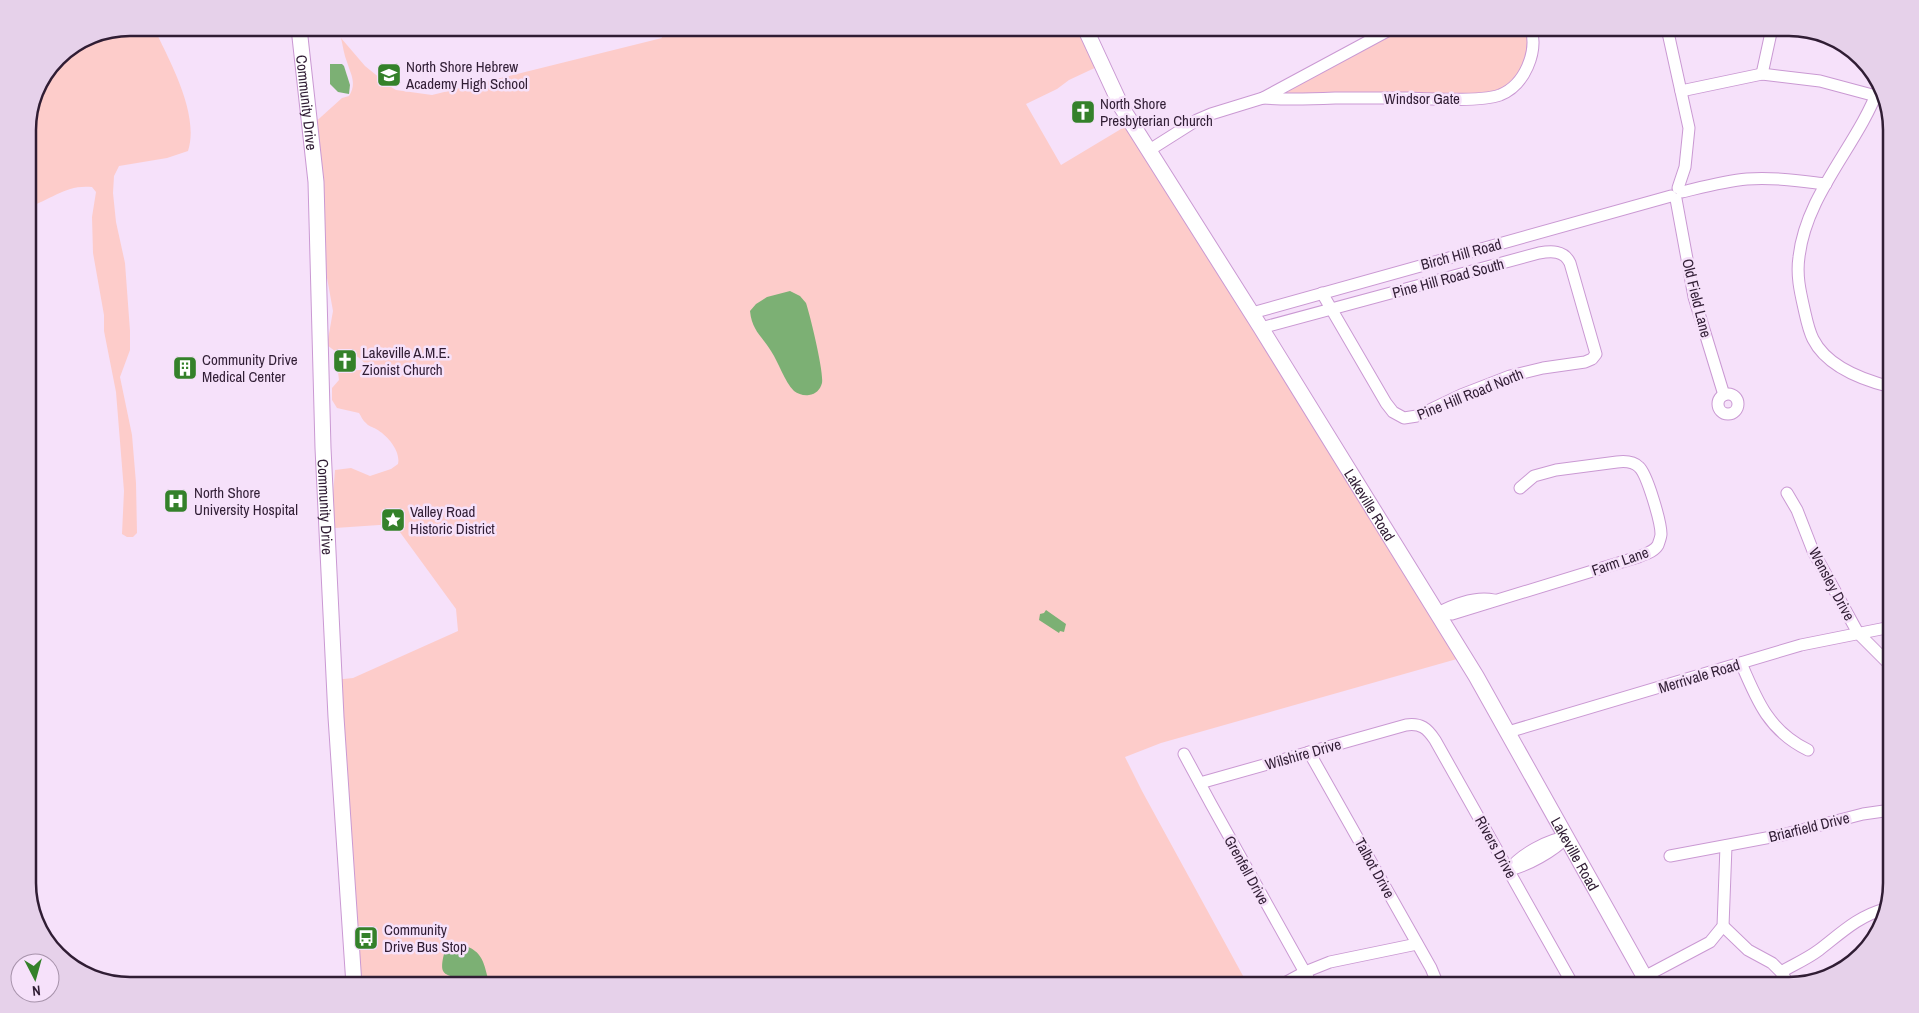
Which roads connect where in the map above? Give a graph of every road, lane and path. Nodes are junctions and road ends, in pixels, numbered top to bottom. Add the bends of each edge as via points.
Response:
1 (300, 36) edge
2 (1089, 36) edge
3 (1378, 36) edge
4 (1532, 36) edge
5 (1670, 36) edge
6 (1770, 36) edge
7 (1767, 54) junction
8 (1762, 74) junction
9 (1736, 79) junction
10 (1874, 90) edge
11 (1681, 91) junction
12 (1876, 95) edge
13 (1263, 98) junction
14 (1148, 150) junction
15 (1826, 184) junction
16 (1677, 194) junction
17 (1322, 292) junction
18 (1331, 309) junction
19 (1252, 313) junction
20 (1261, 328) junction
21 (1595, 357) joint
22 (1883, 385) edge
23 (1724, 395) dead end
24 (1520, 488) dead end
25 (1787, 493) dead end
26 (1438, 613) junction
27 (1883, 628) edge
28 (1858, 633) junction
29 (1883, 657) edge
30 (1741, 663) junction
31 (1406, 725) joint
32 (1508, 732) junction
33 (1808, 750) dead end
34 (1309, 752) junction
35 (1184, 754) dead end
36 (1200, 783) junction
37 (1883, 811) edge
38 (1567, 837) junction
39 (1726, 846) junction
40 (1670, 856) dead end
41 (1509, 870) junction
42 (1878, 911) edge
43 (1723, 926) junction
44 (1417, 944) junction
45 (1305, 972) junction
46 (1781, 972) junction
47 (353, 977) edge
48 (1296, 977) edge
49 (1308, 977) edge
50 (1434, 977) edge
51 (1568, 977) edge
52 (1644, 977) edge
53 (1653, 977) edge
54 (1784, 977) edge

1 - 47 main road, Community Drive via 317,190 323,438 336,727
2 - 14 main road, Lakeville Road via 1118,100
3 - 13 street, Windsor Gate
4 - 13 street, Windsor Gate via 1534,44 1526,71 1500,95 1453,99
5 - 11 street, Old Field Lane
6 - 7 street
7 - 8 street
7 - 9 street
8 - 9 street
8 - 10 street
9 - 11 street
11 - 16 street, Old Field Lane via 1689,128 1685,167
12 - 15 street via 1868,114
13 - 14 street, Windsor Gate via 1205,116
14 - 19 main road, Lakeville Road
15 - 16 street, Birch Hill Road via 1791,179 1748,179
15 - 22 street via 1807,224 1798,259 1799,285 1809,328 1818,347 1833,362 1867,381
16 - 17 street, Birch Hill Road
16 - 23 street, Old Field Lane via 1694,297
17 - 18 street
17 - 19 street, Birch Hill Road
18 - 20 street, Pine Hill Road South
18 - 21 street, Pine Hill Road North via 1386,403 1404,418 1417,416 1510,376 1585,362
18 - 21 street, Pine Hill Road South via 1539,253 1553,252 1565,256 1573,271 1593,338
19 - 20 main road, Lakeville Road
20 - 26 main road, Lakeville Road
24 - 26 street, Farm Lane via 1534,476 1556,470 1625,461 1635,464 1644,473 1660,525 1657,547 1651,552 1494,600 1482,597
25 - 28 street, Wensley Drive via 1813,550
26 - 32 main road, Lakeville Road
27 - 28 street, Merrivale Road
28 - 29 street, Wensley Drive
28 - 30 street, Merrivale Road via 1801,645
30 - 32 street, Merrivale Road
30 - 33 street via 1756,700 1767,717 1785,736
31 - 34 street, Wilshire Drive
31 - 41 street, Rivers Drive via 1424,726 1430,732
32 - 38 main road, Lakeville Road
34 - 36 street, Wilshire Drive
34 - 44 street, Talbot Drive
35 - 36 street, Grenfell Drive
36 - 45 street, Grenfell Drive
37 - 39 street, Briarfield Drive
38 - 41 street via 1560,845 1519,868
38 - 52 main road, Lakeville Road
39 - 40 street, Briarfield Drive
39 - 43 street
41 - 51 street, Rivers Drive
42 - 46 street via 1865,916 1819,950
43 - 46 street via 1748,950
43 - 53 street via 1710,942
44 - 45 street via 1330,962
44 - 50 street, Talbot Drive
45 - 48 street
45 - 49 street, Grenfell Drive
46 - 54 street

